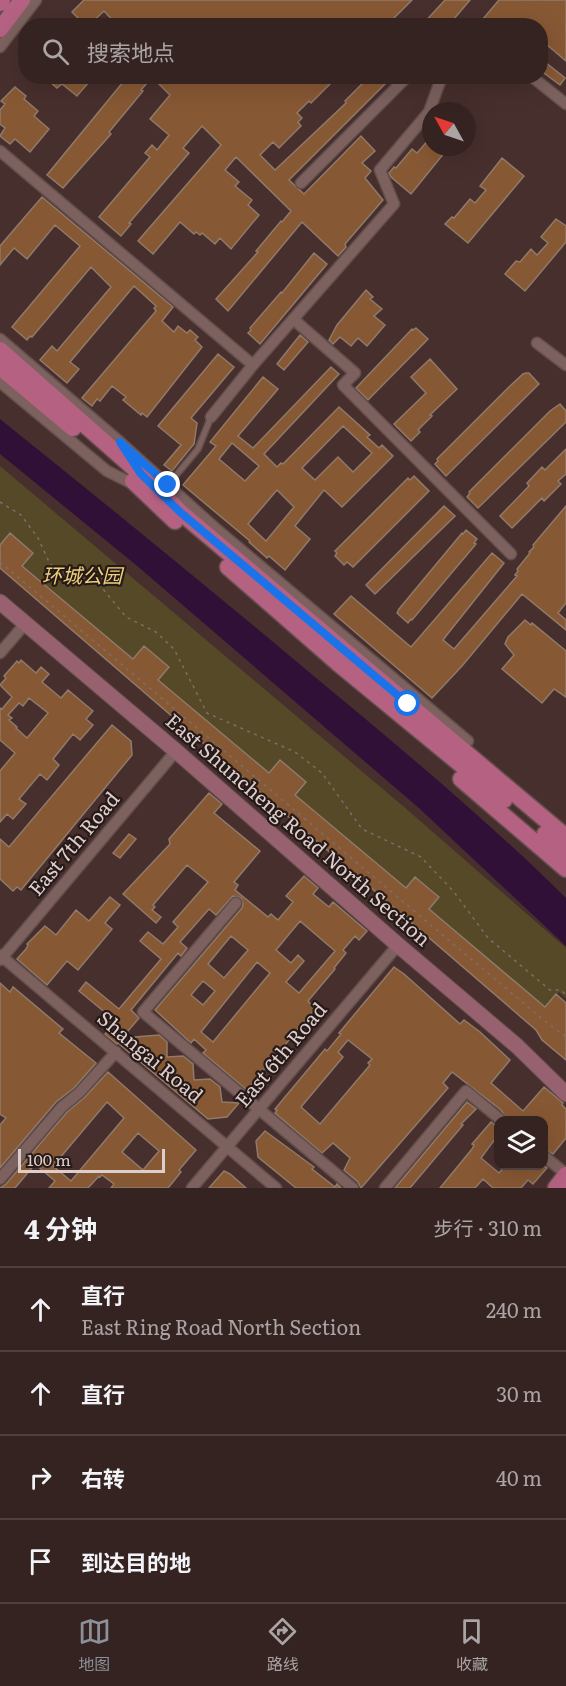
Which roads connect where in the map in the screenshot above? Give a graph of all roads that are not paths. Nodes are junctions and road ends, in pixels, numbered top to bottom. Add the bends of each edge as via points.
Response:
1 (22, 0) edge
2 (36, 0) edge
3 (20, 18) edge
4 (18, 20) edge
5 (2, 38) edge
6 (400, 84) edge
7 (439, 84) edge
8 (541, 84) edge
9 (566, 104) edge
10 (0, 151) edge
11 (301, 183) dead end
12 (293, 319) junction
13 (0, 339) edge
14 (537, 343) dead end
15 (0, 350) edge
16 (253, 365) junction
17 (566, 365) edge
18 (0, 367) edge
19 (0, 382) edge
20 (39, 393) junction
21 (211, 417) joint
22 (120, 442) junction
23 (140, 481) junction
24 (168, 485) junction
25 (512, 554) dead end
26 (0, 602) edge
27 (25, 624) junction
28 (0, 653) edge
29 (405, 710) junction
30 (468, 741) junction
31 (176, 751) junction
32 (566, 823) edge
33 (566, 837) edge
34 (566, 852) edge
35 (566, 869) edge
36 (236, 903) dead end
37 (398, 945) junction
38 (1, 957) edge
39 (116, 1052) junction
40 (566, 1094) edge
41 (258, 1110) junction
42 (496, 1116) edge
43 (228, 1146) junction
44 (548, 1160) edge
45 (566, 1175) edge
46 (0, 1179) edge
47 (192, 1188) edge
48 (276, 1188) edge
49 (352, 1188) edge
50 (385, 1188) edge
51 (555, 1188) edge

1 - 5 main road
2 - 3 street
4 - 5 street
6 - 11 street
7 - 12 street via 429,112 380,170 394,204
8 - 9 street
10 - 16 street
12 - 16 street
12 - 25 street via 354,373 344,385
13 - 20 street
14 - 17 street
15 - 20 main road
16 - 21 street
18 - 20 main road
19 - 20 street
20 - 22 street
20 - 23 main road
20 - 23 street via 107,471
21 - 24 lane via 198,449
22 - 23 street
22 - 24 street
23 - 29 main road
24 - 30 street
26 - 27 street, East Shuncheng Road North Section
27 - 28 street
27 - 31 street, East Shuncheng Road North Section
29 - 30 main road
29 - 33 main road
29 - 34 main road
29 - 35 main road via 443,764
30 - 32 main road
31 - 37 street, East Shuncheng Road North Section
31 - 38 street, East 7th Road
36 - 41 street via 143,1012
37 - 40 street, East Shuncheng Road North Section via 517,1046
37 - 41 street, East 6th Road
38 - 39 street, Shangai Road
39 - 43 street, Shangai Road
39 - 46 street
41 - 43 street, East 6th Road
41 - 49 street
42 - 50 street via 465,1091
43 - 47 street, East 6th Road
43 - 48 street, Shangai Road
44 - 45 street
45 - 51 main road

